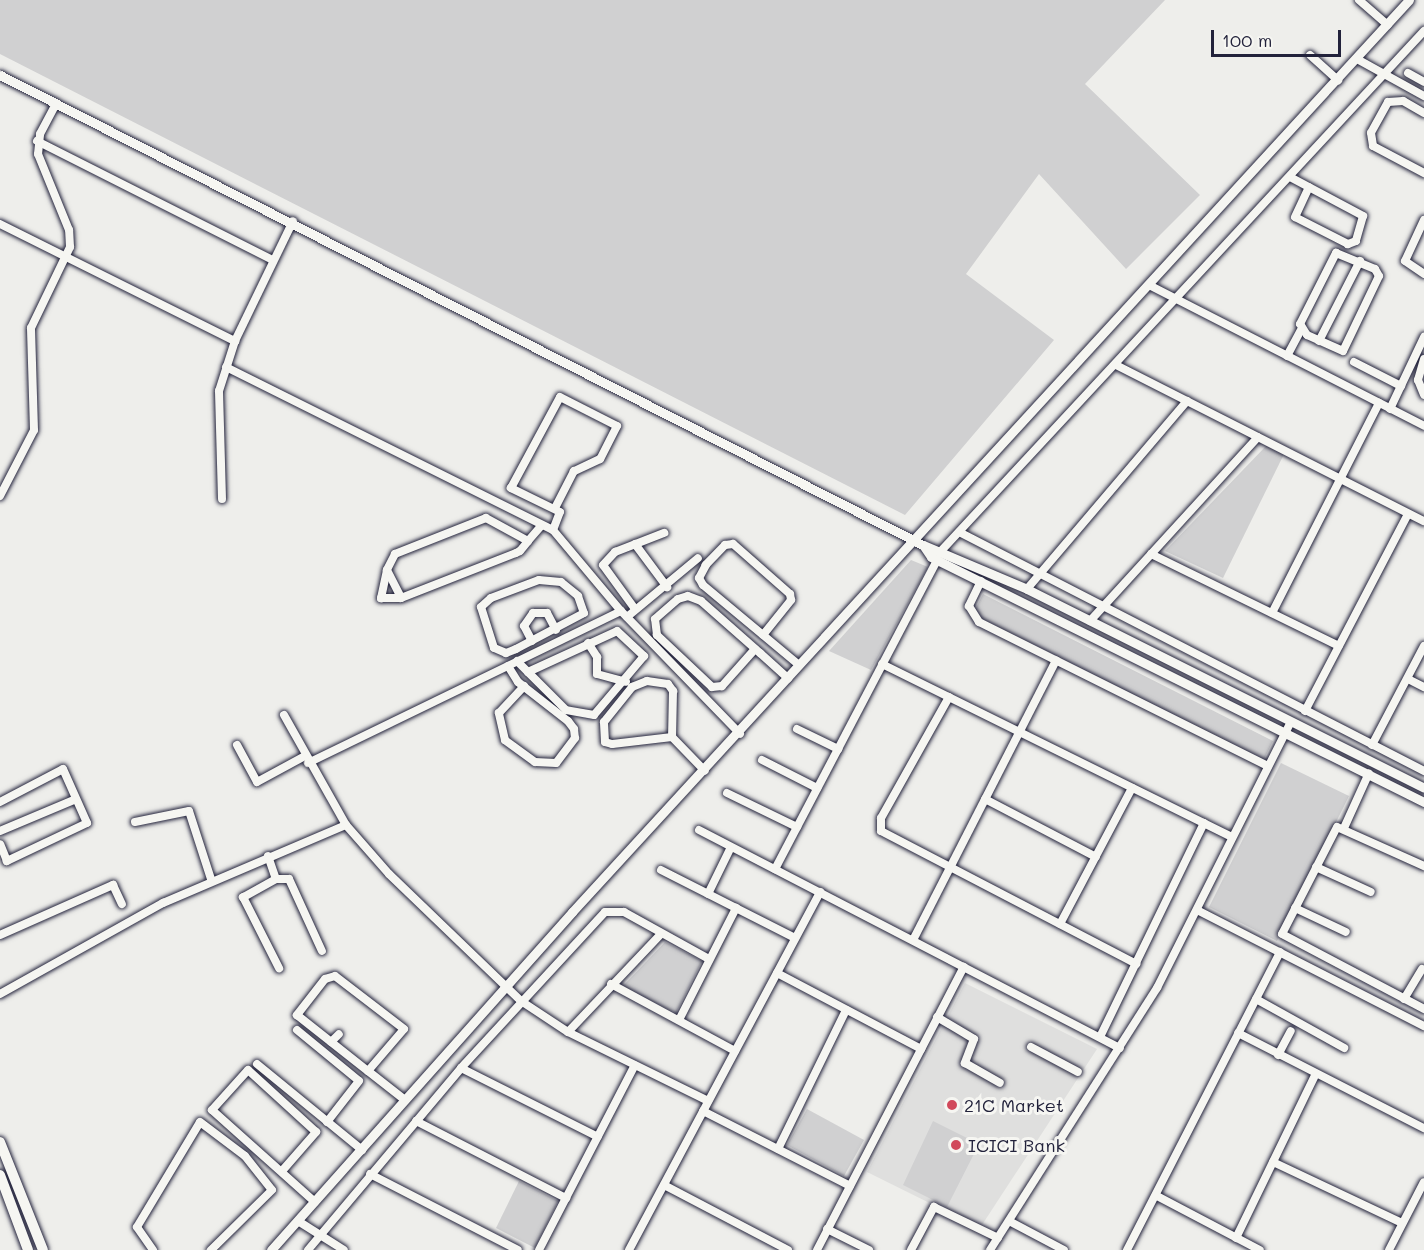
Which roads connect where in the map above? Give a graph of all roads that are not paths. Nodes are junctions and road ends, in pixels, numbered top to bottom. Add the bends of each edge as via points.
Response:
1 (1359, 0) edge
2 (1409, 0) edge
3 (1388, 25) junction
4 (1424, 31) edge
5 (1310, 55) dead end
6 (1357, 59) junction
7 (1408, 73) dead end
8 (0, 75) edge
9 (1383, 75) junction
10 (1338, 80) junction
11 (1424, 82) edge
12 (1424, 96) edge
13 (57, 104) junction
14 (1424, 113) edge
15 (37, 141) junction
16 (1424, 174) edge
17 (1290, 177) junction
18 (1309, 187) junction
19 (1424, 220) edge
20 (293, 221) junction
21 (0, 224) edge
22 (65, 260) junction
23 (273, 260) junction
24 (1360, 261) junction
25 (1424, 274) edge
26 (1149, 285) junction
27 (1177, 300) junction
28 (1301, 330) junction
29 (1424, 337) edge
30 (235, 341) junction
31 (1319, 341) junction
32 (1287, 356) junction
33 (1424, 359) edge
34 (1354, 362) dead end
35 (1116, 365) junction
36 (226, 367) junction
37 (1401, 386) junction
38 (1424, 395) edge
39 (1188, 401) junction
40 (1379, 403) junction
41 (1390, 409) junction
42 (1424, 426) edge
43 (1258, 437) junction
44 (1341, 479) junction
45 (0, 496) edge
46 (222, 499) dead end
47 (555, 508) junction
48 (1408, 514) junction
49 (1424, 521) edge
50 (542, 525) junction
51 (554, 530) junction
52 (961, 532) junction
53 (664, 533) dead end
54 (528, 541) junction
55 (918, 543) junction
56 (635, 544) junction
57 (1151, 554) junction
58 (939, 555) junction
59 (698, 558) dead end
60 (387, 570) junction
61 (1038, 574) junction
62 (981, 581) junction
63 (667, 587) junction
64 (1027, 589) junction
65 (401, 598) junction
66 (1102, 608) junction
67 (635, 609) junction
68 (624, 614) junction
69 (1272, 614) junction
70 (1090, 621) junction
71 (556, 630) junction
72 (763, 634) junction
73 (546, 635) junction
74 (532, 641) junction
75 (588, 643) junction
76 (551, 645) junction
77 (1178, 646) junction
78 (1339, 646) junction
79 (1424, 646) edge
80 (755, 649) junction
81 (1169, 660) junction
82 (1056, 661) junction
83 (517, 662) junction
84 (882, 664) junction
85 (799, 665) junction
86 (508, 666) junction
87 (528, 672) junction
88 (788, 678) junction
89 (1408, 679) junction
90 (626, 682) junction
91 (1247, 682) junction
92 (524, 686) junction
93 (1424, 687) edge
94 (948, 697) junction
95 (1241, 697) junction
96 (1305, 711) junction
97 (284, 716) dead end
98 (1291, 722) junction
99 (797, 729) dead end
100 (1020, 732) junction
101 (1286, 733) junction
102 (740, 734) junction
103 (672, 737) junction
104 (237, 745) dead end
105 (1372, 745) junction
106 (838, 749) junction
107 (307, 759) junction
108 (762, 760) dead end
109 (1268, 766) junction
110 (705, 771) junction
111 (1424, 771) edge
112 (1369, 774) junction
113 (817, 788) junction
114 (1132, 788) junction
115 (1424, 788) edge
116 (727, 793) dead end
117 (985, 799) junction
118 (76, 800) junction
119 (0, 802) edge
120 (1424, 802) edge
121 (135, 822) dead end
122 (1204, 823) junction
123 (346, 825) junction
124 (797, 827) junction
125 (1344, 828) junction
126 (699, 830) dead end
127 (0, 831) edge
128 (1232, 837) junction
129 (0, 844) edge
130 (731, 847) junction
131 (2, 856) edge
132 (268, 856) junction
133 (1095, 857) junction
134 (1424, 866) edge
135 (950, 867) junction
136 (1316, 867) junction
137 (775, 869) junction
138 (661, 870) dead end
139 (212, 879) junction
140 (276, 879) junction
141 (820, 892) junction
142 (1371, 892) dead end
143 (708, 894) junction
144 (122, 904) dead end
145 (736, 908) junction
146 (1295, 908) junction
147 (1197, 910) junction
148 (1060, 924) junction
149 (1346, 932) dead end
150 (661, 934) junction
151 (0, 935) edge
152 (795, 938) junction
153 (913, 940) junction
154 (322, 951) dead end
155 (1280, 952) junction
156 (709, 959) junction
157 (1136, 964) junction
158 (964, 967) junction
159 (279, 968) dead end
160 (1422, 969) dead end
161 (777, 973) junction
162 (611, 984) junction
163 (506, 985) junction
164 (0, 994) edge
165 (1256, 999) junction
166 (1404, 999) junction
167 (521, 1001) junction
168 (846, 1010) junction
169 (1424, 1010) edge
170 (938, 1017) junction
171 (678, 1020) junction
172 (1424, 1026) edge
173 (297, 1030) dead end
174 (1291, 1031) dead end
175 (568, 1032) junction
176 (1238, 1033) junction
177 (339, 1034) dead end
178 (1100, 1037) junction
179 (331, 1042) junction
180 (1031, 1047) dead end
181 (1120, 1048) junction
182 (1344, 1048) dead end
183 (921, 1049) junction
184 (735, 1051) junction
185 (1278, 1055) junction
186 (257, 1064) dead end
187 (635, 1065) junction
188 (461, 1068) junction
189 (368, 1071) junction
190 (1078, 1072) dead end
191 (1315, 1075) junction
192 (1000, 1083) dead end
193 (405, 1100) junction
194 (708, 1101) junction
195 (703, 1111) junction
196 (416, 1120) junction
197 (327, 1122) junction
198 (1424, 1128) edge
199 (598, 1137) junction
200 (0, 1142) edge
201 (778, 1149) junction
202 (362, 1150) junction
203 (1274, 1162) junction
204 (282, 1171) junction
205 (370, 1174) junction
206 (0, 1175) edge
207 (1424, 1182) edge
208 (663, 1185) junction
209 (850, 1186) junction
210 (1156, 1196) junction
211 (566, 1198) junction
212 (315, 1202) junction
213 (298, 1221) junction
214 (1009, 1221) junction
215 (1402, 1223) junction
216 (827, 1229) junction
217 (317, 1236) junction
218 (998, 1238) junction
219 (1236, 1238) junction
220 (28, 1250) edge
221 (43, 1250) edge
222 (153, 1250) edge
223 (211, 1250) edge
224 (271, 1250) edge
225 (308, 1250) edge
226 (344, 1250) edge
227 (518, 1250) edge
228 (539, 1250) edge
229 (629, 1250) edge
230 (788, 1250) edge
231 (816, 1250) edge
232 (869, 1250) edge
233 (911, 1250) edge
234 (990, 1250) edge
235 (1064, 1250) edge
236 (1127, 1250) edge
237 (1260, 1250) edge
238 (1389, 1250) edge

1 - 3 street
2 - 3 street
3 - 6 street
4 - 9 street
5 - 10 street
6 - 9 street
6 - 10 street
7 - 11 street
8 - 13 street
9 - 12 street
9 - 17 street
10 - 26 street
13 - 15 street
13 - 20 street
14 - 16 street via 1402,101 1388,102 1371,133 1373,146
15 - 22 street via 39,161 69,230
15 - 23 street
17 - 18 street
17 - 27 street
18 - 18 street via 1366,218 1356,241 1348,244 1295,217
19 - 25 street via 1405,261
20 - 23 street
20 - 55 street
21 - 22 street
22 - 30 street
22 - 45 street via 32,328 34,430
23 - 30 street
24 - 28 street via 1341,253 1332,257
24 - 31 street
24 - 31 street via 1375,269 1379,285 1349,346 1338,351
26 - 27 street
26 - 55 street
27 - 32 street
27 - 35 street
28 - 31 street
28 - 32 street
29 - 37 street
30 - 36 street
32 - 40 street
33 - 38 street via 1418,380
34 - 37 street
35 - 39 street
35 - 52 street
36 - 46 street via 217,418
36 - 50 street
37 - 41 street
39 - 43 street
39 - 61 street
40 - 41 street
40 - 44 street
41 - 42 street
43 - 44 street
43 - 57 street
44 - 48 street
44 - 69 street
47 - 47 street via 511,488 560,397 617,426 600,459 574,471
47 - 51 street via 562,518
48 - 49 street
48 - 78 street
50 - 51 street
50 - 54 street
51 - 68 street
52 - 58 street
52 - 61 street
53 - 56 street
54 - 60 street via 486,518 395,554
54 - 65 street via 516,553
55 - 58 street
55 - 85 street
56 - 63 street
56 - 67 street via 606,558 603,565
57 - 66 street
57 - 69 street
58 - 62 street
58 - 64 street
58 - 84 street
59 - 63 street
60 - 65 street
60 - 65 street via 381,598
61 - 64 street
61 - 66 street
62 - 82 street via 971,616
62 - 101 street
63 - 67 street
64 - 70 street
66 - 70 street
66 - 77 street
67 - 68 street
68 - 76 street
68 - 102 street
69 - 78 street
70 - 81 street
71 - 73 street
71 - 74 street via 547,613 533,613 524,626
71 - 74 street via 584,613 578,596 561,582 539,580 491,598 481,607 494,648 506,652
72 - 72 street via 791,600 790,594 733,544 725,545 699,578
72 - 85 street
73 - 74 street
73 - 76 street
75 - 87 street
75 - 90 street via 597,657 595,672
75 - 90 street via 617,631 640,649 641,665
76 - 83 street
77 - 81 street
77 - 91 street
78 - 96 street
79 - 89 street
80 - 80 street via 688,596 655,618 657,634 712,687 722,686
80 - 88 street
81 - 95 street
82 - 100 street
82 - 109 street
83 - 86 street
83 - 87 street
84 - 94 street
84 - 106 street
85 - 88 street
86 - 92 street
86 - 107 street
87 - 90 street via 566,710 585,716 606,706
88 - 102 street
89 - 93 street
89 - 105 street
91 - 95 street
91 - 96 street
92 - 92 street via 574,729 575,738 556,763 535,762 505,740 500,728 499,713
94 - 100 street
94 - 135 street via 879,826
95 - 98 street
96 - 105 street
97 - 107 street
98 - 101 street
98 - 115 street
99 - 106 street
100 - 114 street
100 - 117 street
101 - 109 street
101 - 112 street
102 - 110 street
103 - 103 street via 673,691 660,681 632,687 604,722 605,741 612,744
103 - 110 street
104 - 107 street via 257,782
105 - 111 street
106 - 113 street
107 - 123 street
108 - 113 street
109 - 128 street
110 - 163 street
112 - 120 street
112 - 125 street
113 - 124 street
114 - 122 street
114 - 133 street
116 - 124 street
117 - 133 street
117 - 135 street
118 - 119 street via 63,769
118 - 127 street
118 - 131 street via 87,823 7,861
121 - 139 street via 189,812
122 - 128 street
122 - 157 street
123 - 132 street
123 - 163 street via 389,874
124 - 137 street
125 - 134 street
125 - 136 street via 1336,829
126 - 130 street
128 - 147 street
129 - 131 street
130 - 137 street
130 - 143 street
132 - 139 street
132 - 140 street
133 - 148 street
135 - 148 street
135 - 153 street
136 - 142 street
136 - 146 street
137 - 141 street
138 - 143 street
139 - 164 street
140 - 154 street via 289,879
140 - 159 street via 243,897
141 - 152 street
141 - 153 street
143 - 145 street
144 - 151 street via 113,885
145 - 152 street
145 - 156 street
146 - 149 street
146 - 166 street via 1284,939
147 - 155 street
147 - 181 street
148 - 157 street
150 - 156 street
150 - 162 street
150 - 167 street via 610,909
152 - 161 street
153 - 158 street
155 - 165 street
155 - 172 street
156 - 171 street
157 - 178 street
158 - 170 street
158 - 178 street
160 - 166 street
161 - 168 street
161 - 184 street
162 - 171 street
162 - 175 street
163 - 167 street
163 - 193 street
165 - 176 street
165 - 182 street
166 - 169 street
167 - 175 street
167 - 188 street
168 - 183 street
168 - 201 street
170 - 183 street
170 - 192 street via 974,1039 965,1062
171 - 184 street
173 - 197 street via 359,1081
174 - 185 street
175 - 187 street
176 - 185 street
176 - 210 street
177 - 179 street
178 - 181 street
179 - 189 street
179 - 189 street via 297,1015 324,979 335,976 404,1029
180 - 190 street
181 - 214 street
183 - 209 street
184 - 194 street
185 - 191 street
186 - 197 street
187 - 194 street
187 - 199 street
188 - 196 street
188 - 199 street
189 - 193 street
191 - 198 street
191 - 203 street
193 - 202 street
194 - 195 street
195 - 201 street
195 - 208 street
196 - 205 street
196 - 211 street
197 - 202 street
199 - 211 street
200 - 221 main road
201 - 209 street
202 - 212 street
203 - 215 street
203 - 219 street
204 - 204 street via 316,1132 248,1070 212,1110
204 - 212 street
205 - 217 street
205 - 227 street
206 - 220 main road
207 - 215 street
208 - 229 street
208 - 230 street
209 - 216 street
210 - 219 street
210 - 236 street
211 - 228 street
212 - 213 street
213 - 217 street
213 - 224 street
214 - 218 street
214 - 235 street
215 - 238 street
216 - 231 street
216 - 232 street
217 - 225 street
217 - 226 street
218 - 233 street via 934,1207
218 - 234 street
219 - 237 street
222 - 223 street via 137,1227 200,1122 244,1156 272,1190

